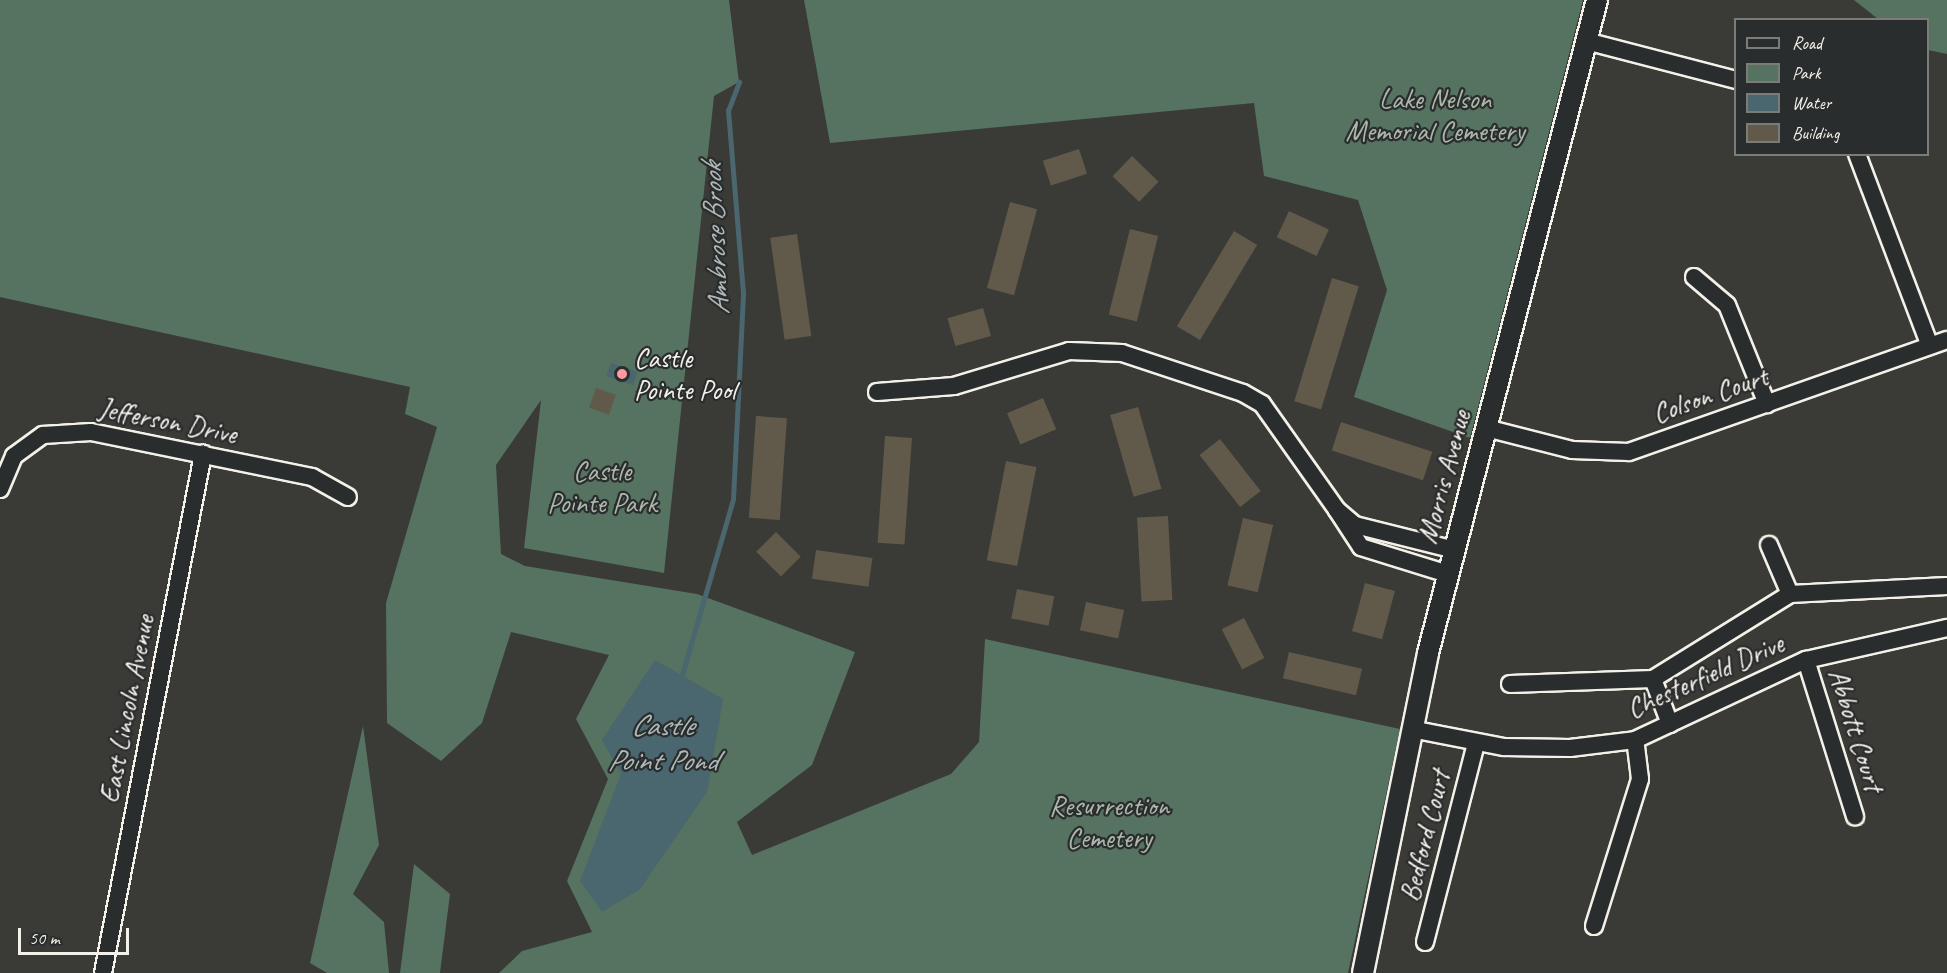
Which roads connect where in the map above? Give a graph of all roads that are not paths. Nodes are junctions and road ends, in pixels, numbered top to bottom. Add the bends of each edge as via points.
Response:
1 (1597, 0) edge
2 (1586, 41) junction
3 (1734, 79) edge
4 (1858, 156) edge
5 (1694, 277) dead end
6 (1947, 340) edge
7 (1930, 346) junction
8 (877, 392) dead end
9 (1767, 404) junction
10 (1486, 428) junction
11 (202, 454) junction
12 (0, 489) edge
13 (348, 497) dead end
14 (1337, 510) junction
15 (1769, 545) dead end
16 (1455, 550) junction
17 (1448, 574) junction
18 (1947, 586) edge
19 (1790, 594) junction
20 (1947, 628) edge
21 (1806, 660) junction
22 (1653, 679) junction
23 (1510, 684) dead end
24 (1670, 724) junction
25 (1411, 729) junction
26 (1635, 740) junction
27 (1476, 743) junction
28 (1855, 816) dead end
29 (1594, 926) dead end
30 (1425, 942) dead end
31 (103, 973) edge
32 (1362, 973) edge

1 - 2 street, Morris Avenue
2 - 3 street
2 - 10 street, Morris Avenue
4 - 7 street
5 - 9 street via 1727,305
6 - 7 street, Colson Court
7 - 9 street, Colson Court
8 - 14 street via 954,386 1069,351 1122,353 1244,393 1262,404
9 - 10 street, Colson Court via 1629,452 1572,450
10 - 16 street, Morris Avenue
11 - 12 street, Jefferson Drive via 91,432 43,435 14,456
11 - 13 street, Jefferson Drive via 312,477
11 - 31 street, East Lincoln Avenue
14 - 16 street via 1355,525
14 - 17 street via 1361,547
15 - 19 street
16 - 17 street, Morris Avenue
17 - 25 street, Morris Avenue
18 - 19 street
19 - 22 street
20 - 21 street, Chesterfield Drive
21 - 24 street, Chesterfield Drive
21 - 28 street, Abbott Court
22 - 23 street
22 - 24 street
24 - 26 street, Chesterfield Drive
25 - 27 street, Chesterfield Drive
25 - 32 street, Morris Avenue
26 - 27 street, Chesterfield Drive via 1570,748
26 - 29 street via 1640,779
27 - 30 street, Bedford Court

